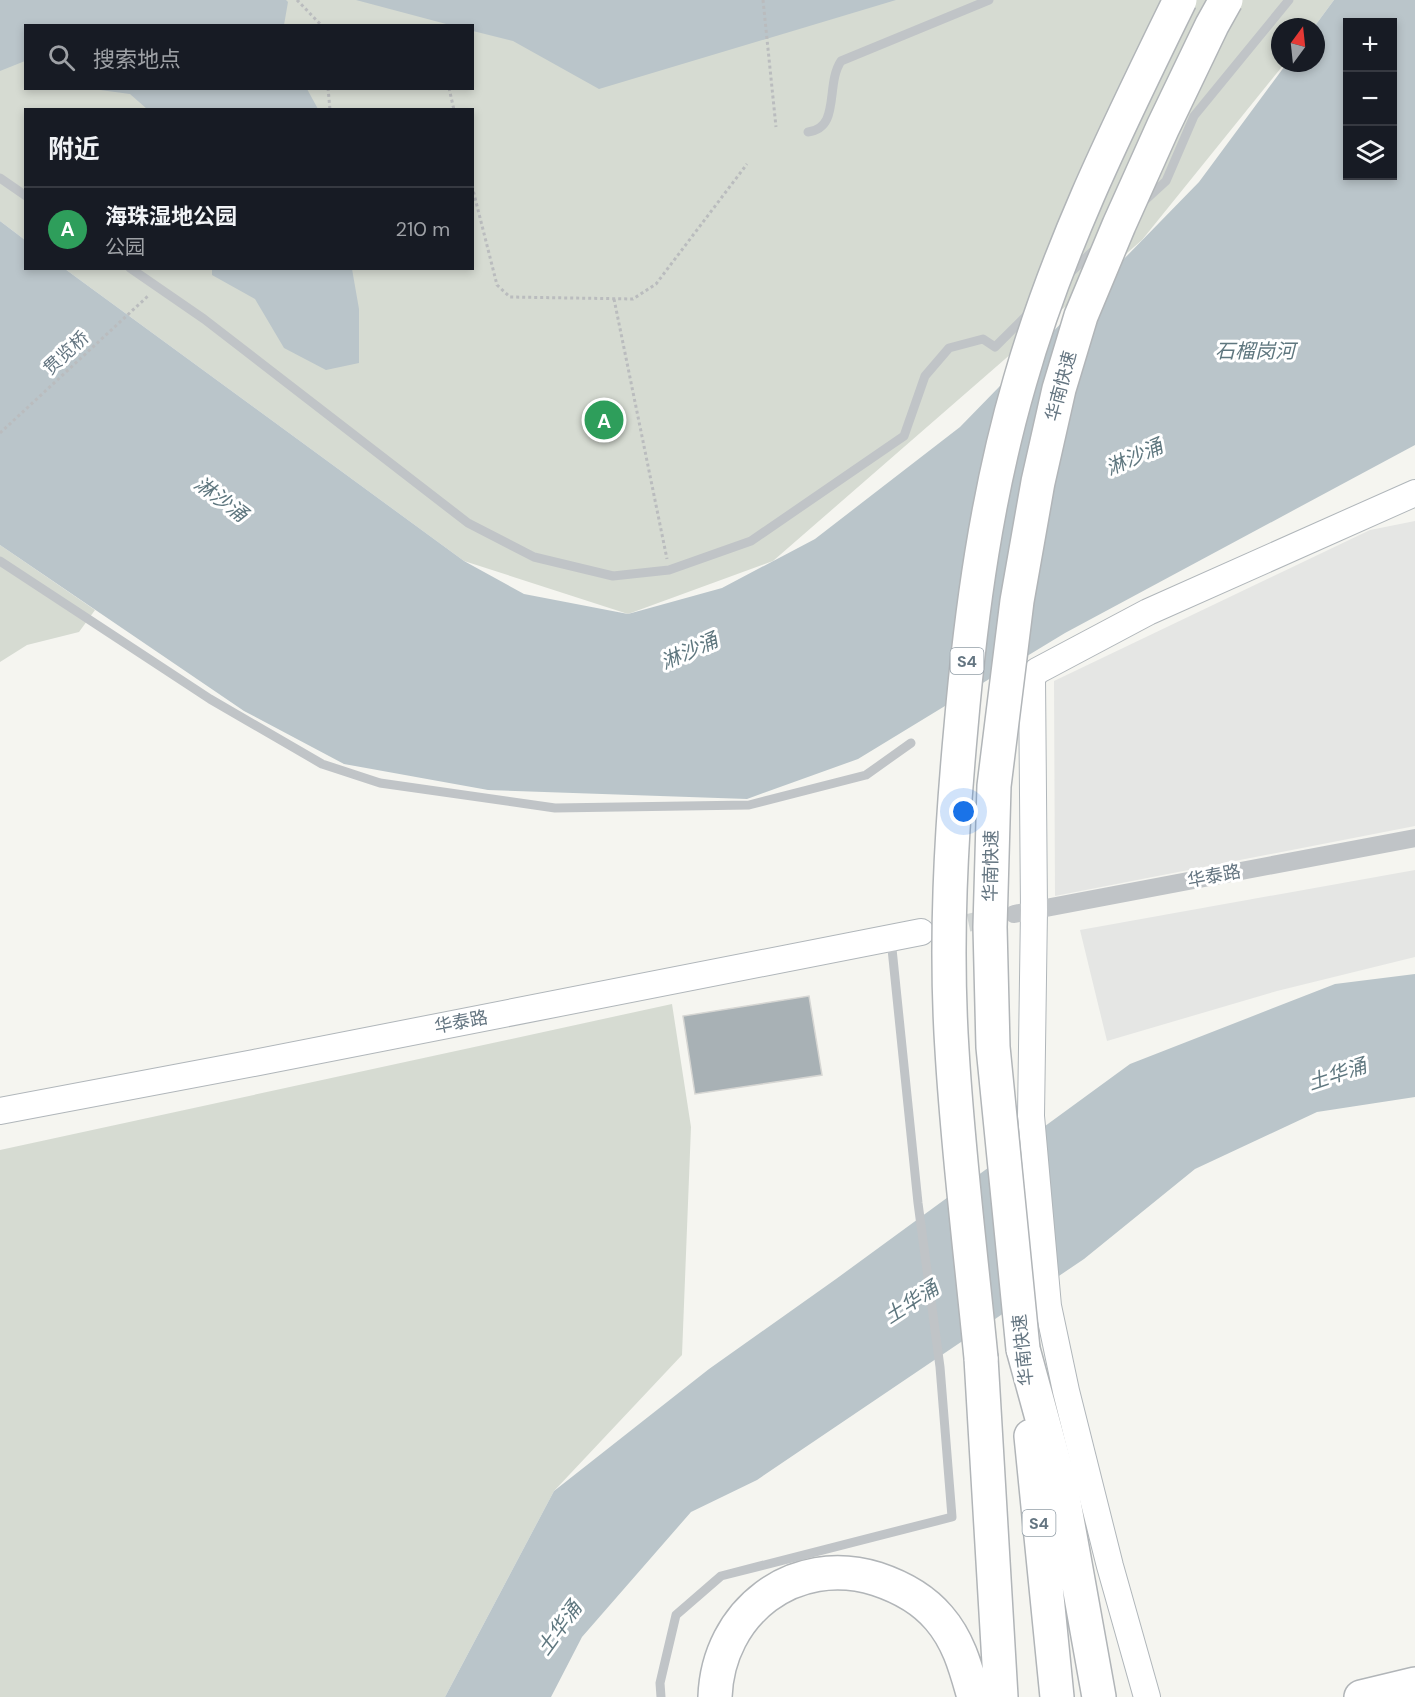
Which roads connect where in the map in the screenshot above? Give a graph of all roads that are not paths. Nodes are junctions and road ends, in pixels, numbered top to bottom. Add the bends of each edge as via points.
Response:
1 (989, 0) edge
2 (1180, 0) edge
3 (1226, 0) edge
4 (1289, 0) edge
5 (808, 132) dead end
6 (0, 178) edge
7 (24, 195) edge
8 (133, 270) edge
9 (1415, 493) edge
10 (0, 561) edge
11 (912, 743) dead end
12 (1415, 838) edge
13 (1024, 912) junction
14 (921, 932) tunnel mouth
15 (891, 938) junction
16 (0, 1111) edge
17 (1023, 1348) junction
18 (1415, 1684) edge
19 (661, 1697) edge
20 (715, 1697) edge
21 (974, 1697) edge
22 (1001, 1697) edge
23 (1057, 1697) edge
24 (1099, 1697) edge
25 (1147, 1697) edge
26 (1361, 1697) edge

1 - 5 lane via 842,61 836,70 827,123 818,131
2 - 22 highway, S4, bridge via 1089,188 1020,380 1001,453 967,657 951,840 952,1047 981,1358
3 - 17 highway, 华南快速 / S4, bridge via 1163,127 1080,316 1038,482 1017,601 994,786 990,927 993,1047
4 - 8 lane via 1194,116 1166,181 994,347 983,339 949,348 925,375 904,436 751,541 669,570 613,576 534,557 468,523
6 - 7 lane
9 - 13 street via 1148,612 1037,671 1032,678
10 - 11 lane via 210,699 322,764 380,783 555,808 748,805 866,775
12 - 13 street, 华泰路
13 - 25 street via 1031,1116 1048,1306 1074,1424
14 - 15 street, 华泰路
15 - 16 street, 华泰路
15 - 19 lane via 918,1203 940,1366 952,1517 720,1576 676,1615 660,1683
17 - 23 highway, 华南快速 / S4
17 - 24 highway via 1062,1491
18 - 26 highway
20 - 21 highway via 721,1656 748,1612 765,1596 790,1582 830,1573 885,1582 930,1608 959,1649

